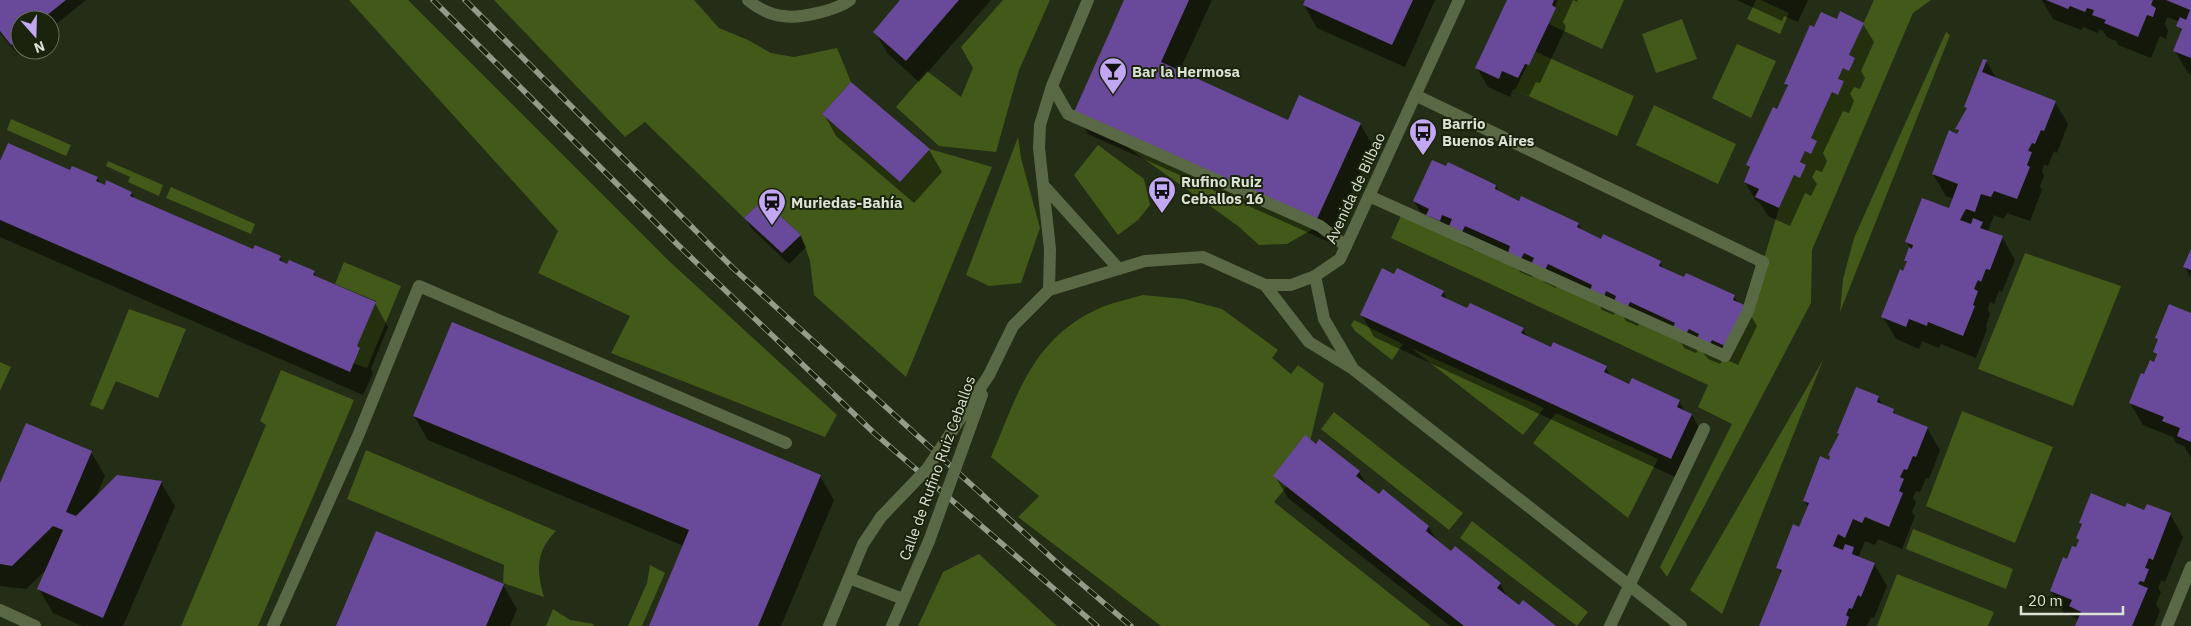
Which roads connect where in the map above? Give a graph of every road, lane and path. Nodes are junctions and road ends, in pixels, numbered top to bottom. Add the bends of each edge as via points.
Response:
1 (748, 0) edge
2 (850, 0) edge
3 (1088, 0) edge
4 (1460, 0) edge
5 (1052, 86) junction
6 (1415, 95) junction
7 (1044, 186) junction
8 (1369, 196) junction
9 (1346, 246) junction
10 (1119, 269) junction
11 (1315, 276) junction
12 (1265, 285) junction
13 (1049, 290) junction
14 (1353, 369) junction
15 (989, 375) junction
16 (1704, 429) dead end
17 (786, 443) dead end
18 (2191, 567) edge
19 (848, 578) junction
20 (1630, 587) junction
21 (904, 599) junction
22 (0, 610) edge
23 (35, 626) edge
24 (273, 626) edge
25 (829, 626) edge
26 (892, 626) edge
27 (1610, 626) edge
28 (1681, 626) edge
29 (2167, 626) edge

1 - 2 street via 756,7 784,17 822,12 843,6
3 - 5 street
4 - 6 street, Avenida de Bilbao
5 - 7 street via 1040,126
5 - 9 street via 1068,114 1320,226
6 - 8 street, Avenida de Bilbao
6 - 8 street via 1763,262 1748,311 1725,356
7 - 10 street
7 - 13 street via 1050,249
8 - 9 street, Avenida de Bilbao
9 - 11 street, Avenida de Bilbao via 1340,259
10 - 12 street, Avenida de Bilbao via 1145,261 1202,257
10 - 13 street, Avenida de Bilbao
11 - 12 street, Avenida de Bilbao via 1291,285
11 - 14 street via 1324,319
12 - 14 street via 1309,342
13 - 15 street, Avenida de Bilbao via 1013,326
14 - 20 street
15 - 19 street, Calle de Rufino Ruiz Ceballos, bridge via 927,469 881,516 863,544
15 - 21 street, Calle de Rufino Ruiz Ceballos, bridge via 929,541
16 - 20 street
17 - 24 street via 419,286 358,436
18 - 29 street
19 - 21 street
19 - 25 street, Calle de Rufino Ruiz Ceballos
20 - 27 street
20 - 28 street
21 - 26 street, Calle de Rufino Ruiz Ceballos
22 - 23 street

